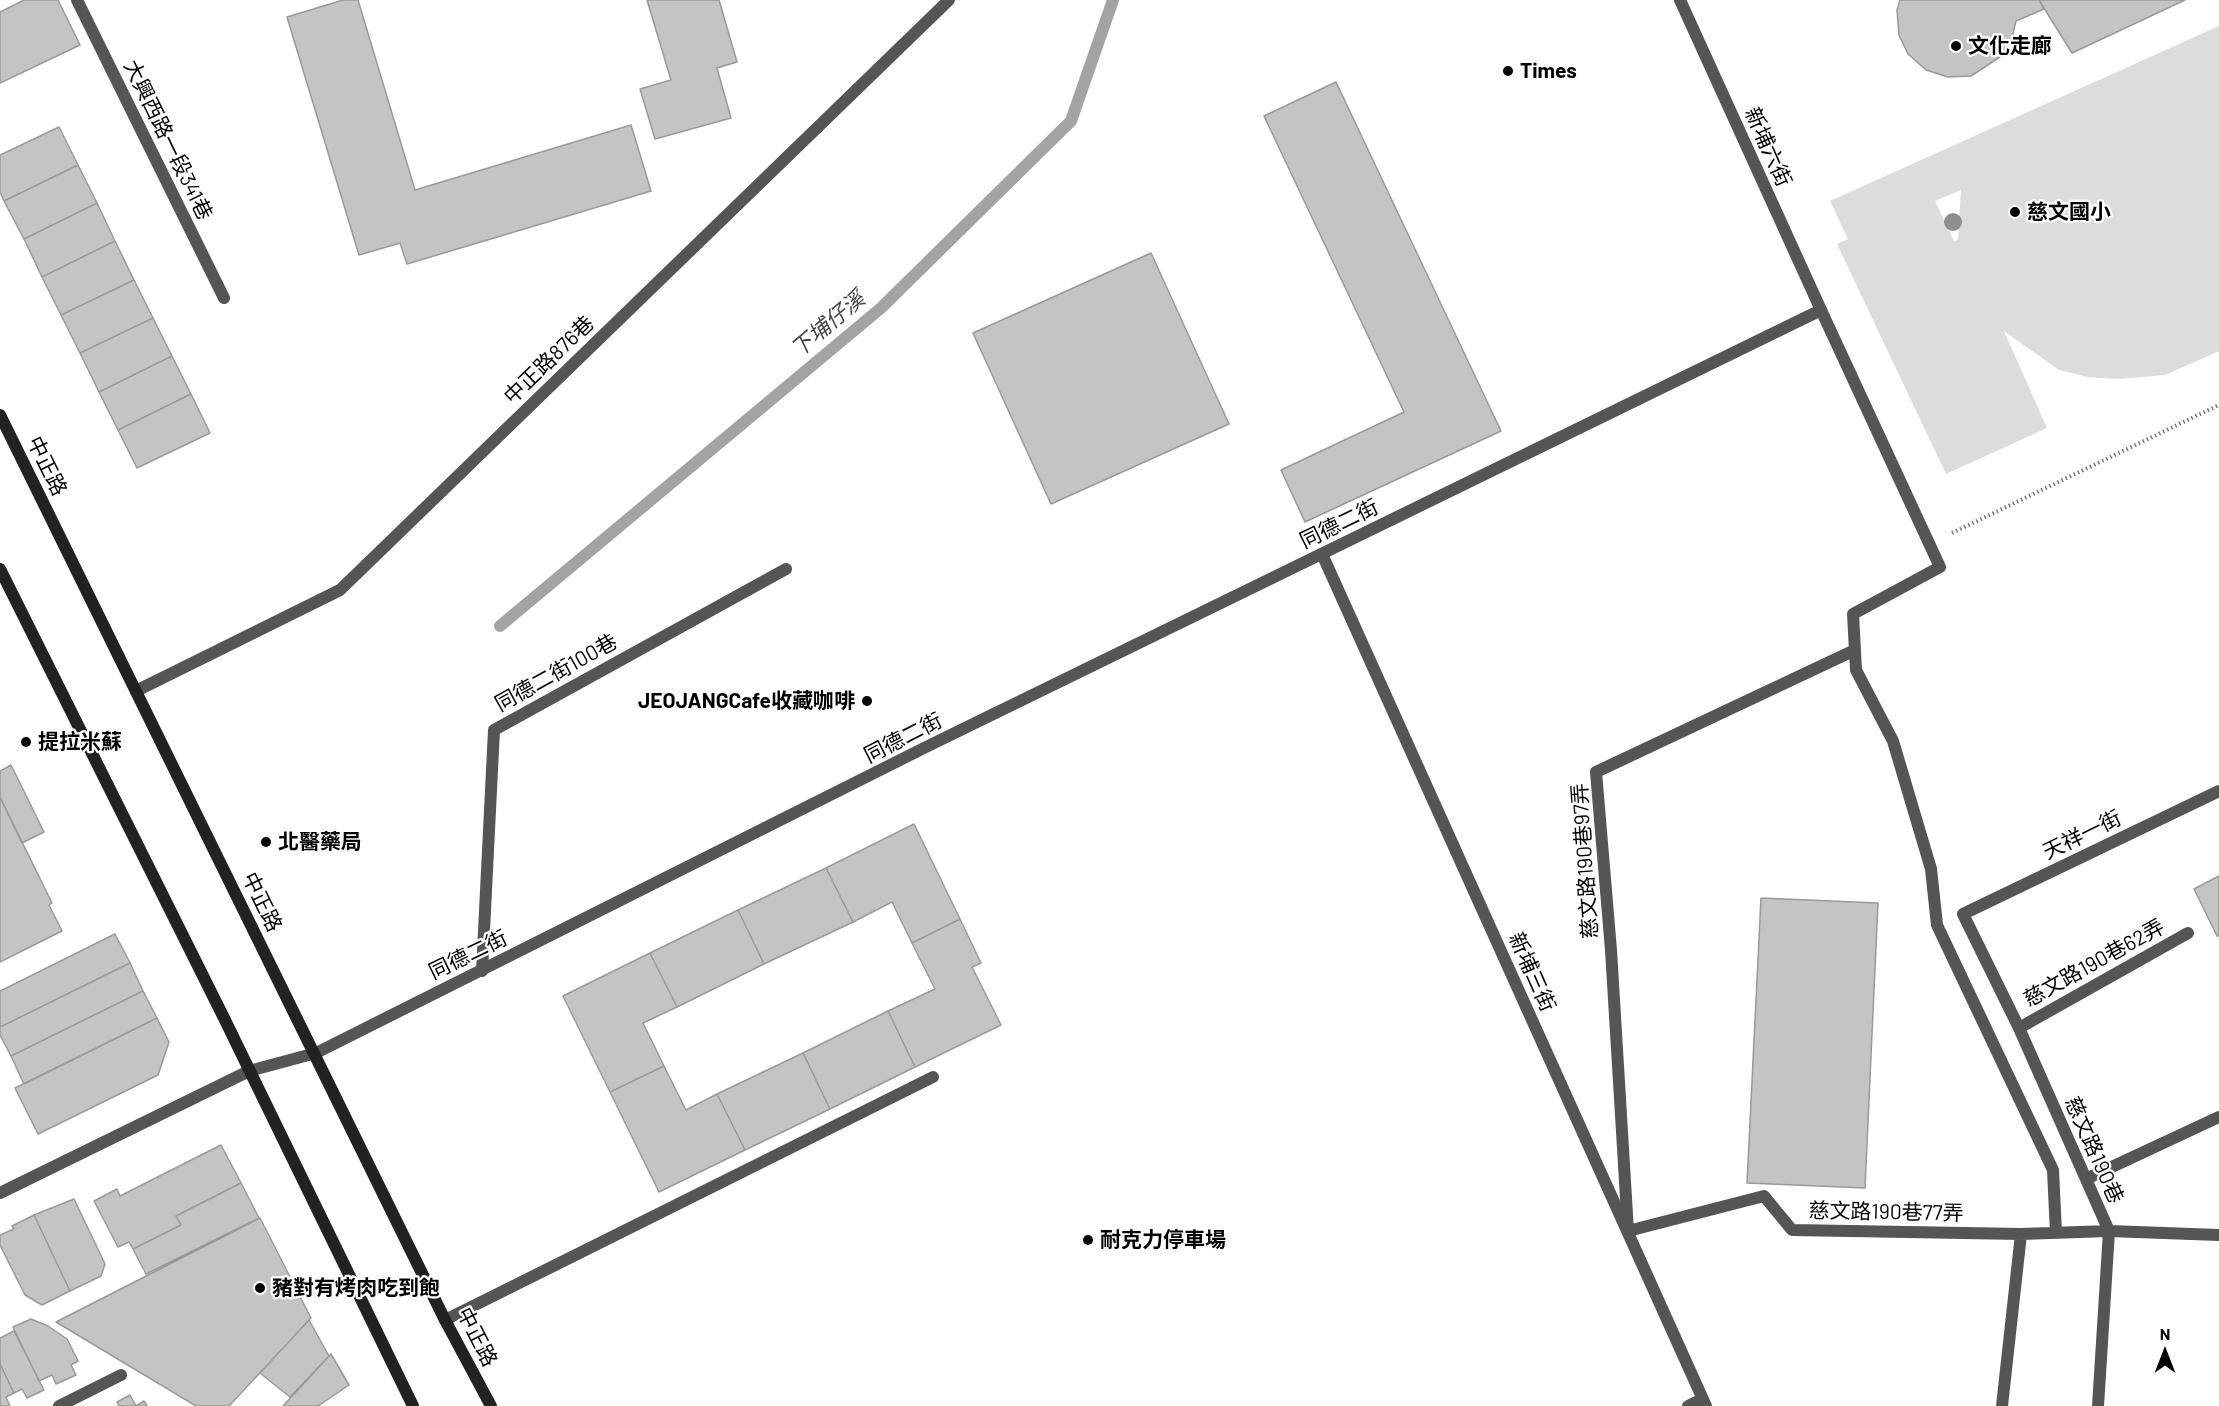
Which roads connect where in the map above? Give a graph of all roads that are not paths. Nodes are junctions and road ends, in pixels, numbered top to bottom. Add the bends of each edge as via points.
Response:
1 (77, 0) edge
2 (949, 0) edge
3 (1680, 0) edge
4 (224, 298) dead end
5 (1821, 310) junction
6 (0, 414) edge
7 (1322, 554) junction
8 (0, 569) edge
9 (786, 569) dead end
10 (1855, 650) junction
11 (136, 691) junction
12 (2219, 791) edge
13 (1963, 914) joint
14 (2188, 933) dead end
15 (482, 971) junction
16 (2019, 1028) junction
17 (316, 1053) junction
18 (249, 1071) junction
19 (933, 1077) dead end
20 (2219, 1117) edge
21 (2086, 1179) junction
22 (0, 1193) edge
23 (1628, 1231) junction
24 (2109, 1231) junction
25 (2056, 1233) junction
26 (2021, 1234) junction
27 (2219, 1234) edge
28 (445, 1320) junction
29 (121, 1375) dead end
30 (1704, 1402) edge
31 (59, 1406) edge
32 (413, 1406) edge
33 (491, 1406) edge
34 (1688, 1406) edge
35 (2002, 1406) edge
36 (2098, 1406) edge

1 - 4 street, 大興西路一段341巷
2 - 11 street, 中正路876巷 via 340,590
3 - 5 street, 新埔六街
5 - 7 street, 同德二街
5 - 10 street, 新埔六街 via 1940,567 1853,614
6 - 11 street, 中正路
7 - 15 street, 同德二街 via 928,746
7 - 23 street, 新埔三街
8 - 18 street
9 - 15 street, 同德二街100巷 via 494,730
10 - 23 street, 慈文路190巷97弄 via 1596,772
10 - 25 street via 1856,670 1893,741 1931,869 1938,926 2053,1170
11 - 17 street, 中正路
12 - 13 street, 天祥一街
13 - 16 street, 慈文路190巷
14 - 16 street, 慈文路190巷62弄
15 - 17 street, 同德二街
16 - 21 street, 慈文路190巷
17 - 18 street, 同德二街
17 - 28 street, 中正路
18 - 22 street, 同德二街
18 - 32 street
19 - 28 street
20 - 21 street
21 - 24 street, 慈文路190巷
23 - 26 street, 慈文路190巷77弄 via 1764,1196 1792,1230
23 - 30 street, 新埔三街
24 - 25 street, 慈文路190巷
24 - 27 street
24 - 36 street
25 - 26 street, 慈文路190巷
26 - 35 street
28 - 33 street, 中正路
29 - 31 street
30 - 34 street

